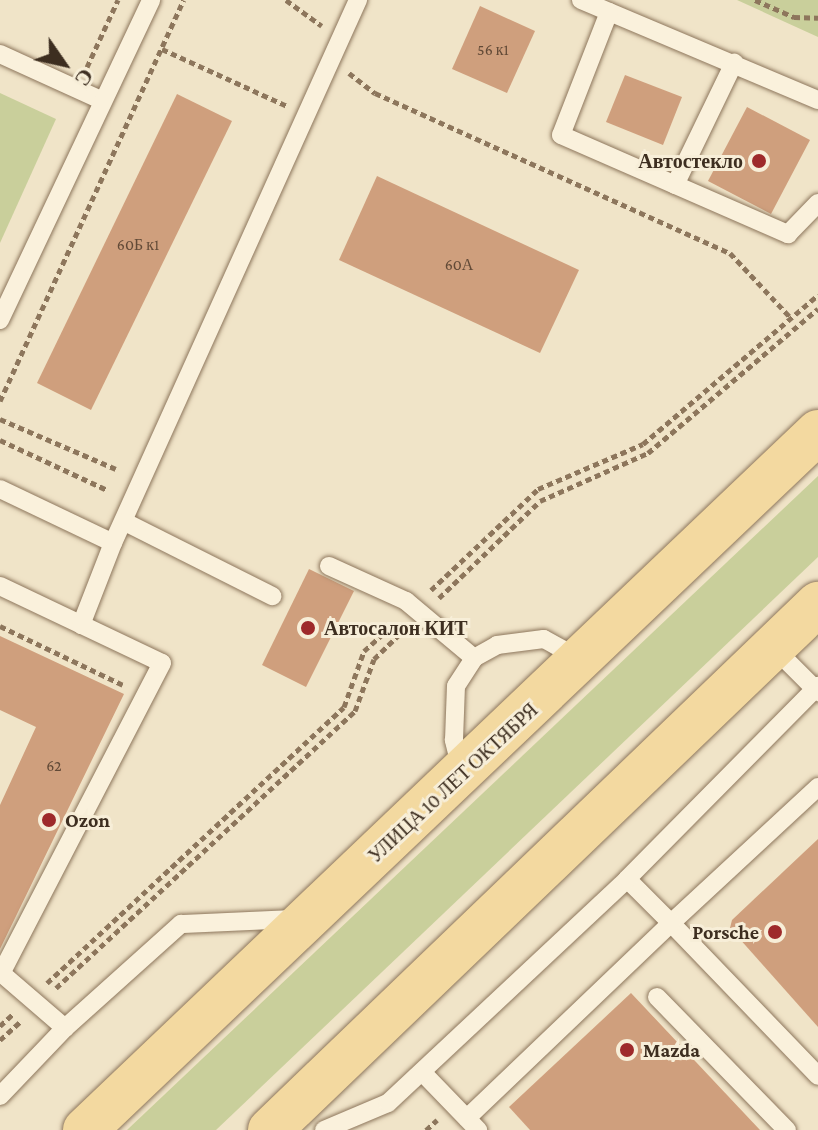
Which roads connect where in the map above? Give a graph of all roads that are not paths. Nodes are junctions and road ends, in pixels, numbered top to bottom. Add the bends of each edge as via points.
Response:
1 (151, 0) edge
2 (581, 0) edge
3 (356, 1) edge
4 (609, 12) junction
5 (0, 54) edge
6 (734, 63) junction
7 (818, 100) edge
8 (103, 101) junction
9 (675, 185) junction
10 (818, 203) edge
11 (0, 320) edge
12 (818, 432) edge
13 (0, 489) edge
14 (125, 522) junction
15 (113, 543) junction
16 (329, 566) dead end
17 (0, 586) edge
18 (272, 596) dead end
19 (818, 604) edge
20 (81, 625) junction
21 (773, 647) junction
22 (474, 658) junction
23 (582, 661) junction
24 (817, 689) edge
25 (463, 774) junction
26 (818, 787) edge
27 (627, 879) junction
28 (309, 919) junction
29 (671, 923) junction
30 (1, 973) edge
31 (657, 997) dead end
32 (65, 1028) junction
33 (422, 1072) junction
34 (818, 1076) edge
35 (0, 1096) edge
36 (472, 1124) edge
37 (85, 1130) edge
38 (270, 1130) edge
39 (324, 1130) edge
40 (787, 1130) edge

1 - 8 lane
2 - 4 lane
3 - 14 lane
4 - 6 lane
4 - 9 lane via 561,135
5 - 8 lane
6 - 7 lane
6 - 9 lane
8 - 11 lane
9 - 10 lane via 788,234
12 - 23 main road, УЛИЦА 10 ЛЕТ ОКТЯБРЯ
13 - 15 lane
14 - 15 lane
14 - 18 lane
15 - 20 lane
16 - 22 lane via 418,610
17 - 20 lane
19 - 21 main road
20 - 30 lane via 162,663
21 - 24 lane
21 - 38 main road
22 - 23 lane via 497,645 544,639
22 - 25 lane via 456,686 453,712
23 - 25 main road, УЛИЦА 10 ЛЕТ ОКТЯБРЯ
24 - 27 lane
25 - 28 main road, УЛИЦА 10 ЛЕТ ОКТЯБРЯ
26 - 29 lane
27 - 29 lane
27 - 33 lane
28 - 32 lane via 181,924
28 - 37 main road, УЛИЦА 10 ЛЕТ ОКТЯБРЯ
29 - 34 lane
29 - 36 lane
30 - 32 lane
31 - 40 lane
32 - 35 lane
33 - 36 lane
33 - 39 lane via 388,1103

